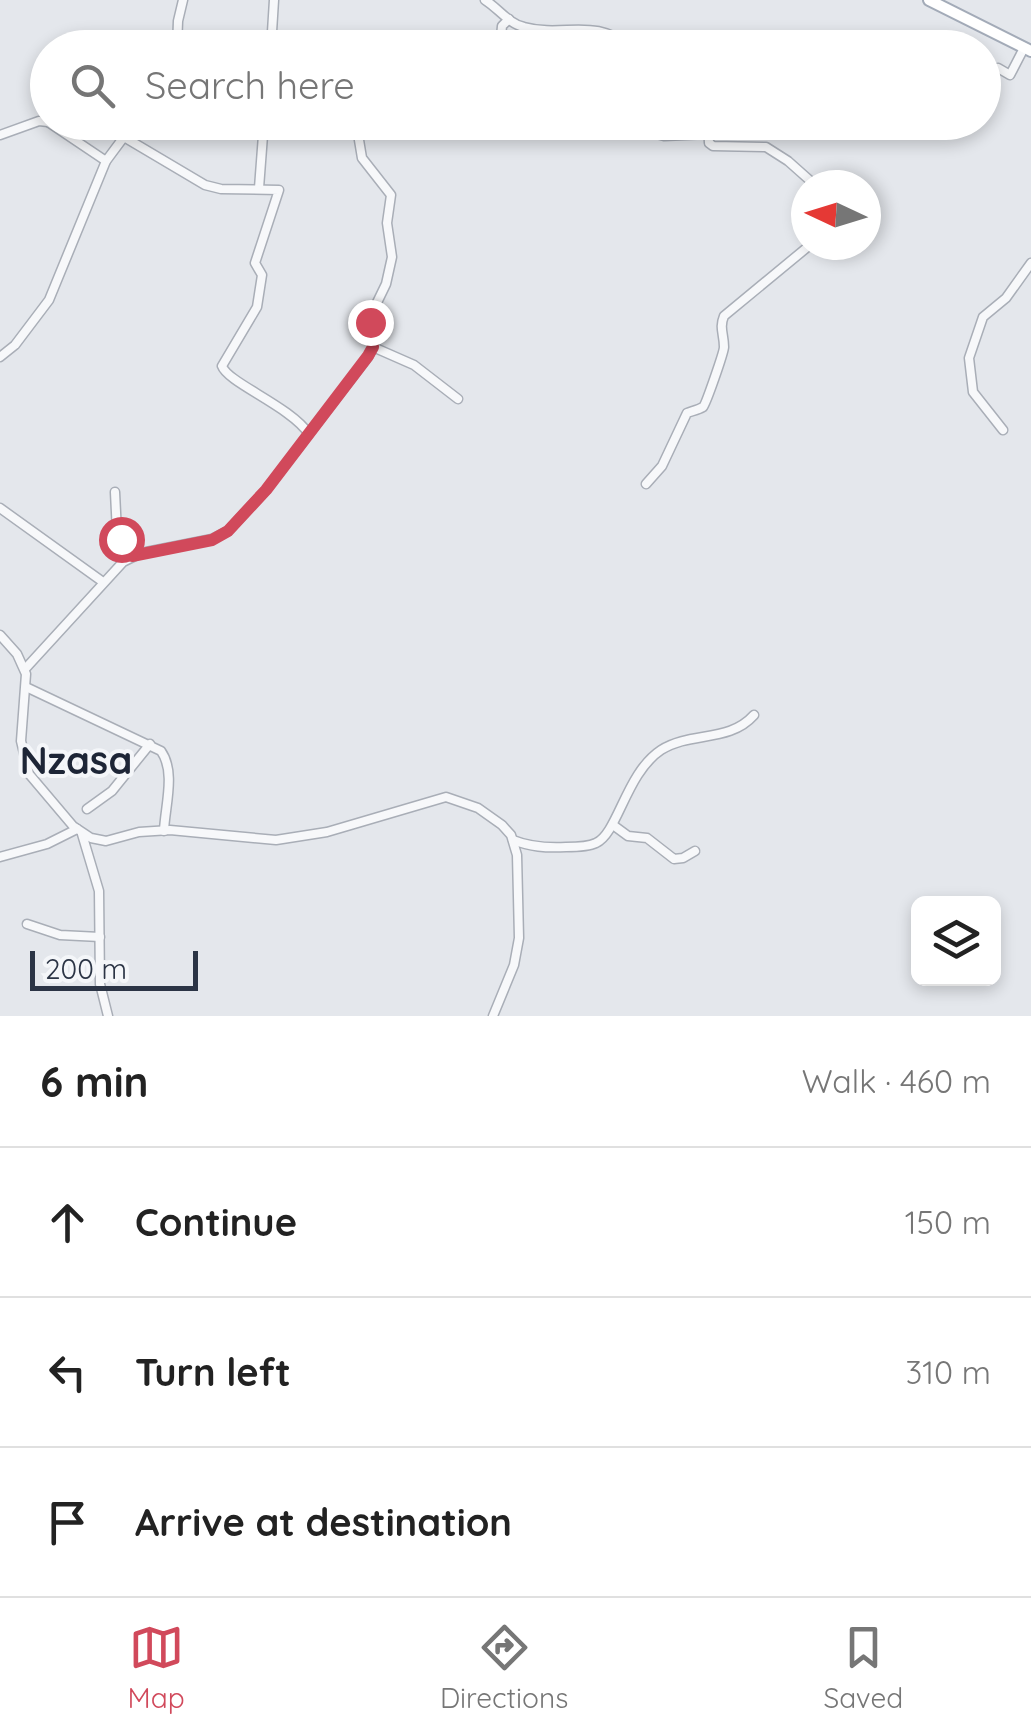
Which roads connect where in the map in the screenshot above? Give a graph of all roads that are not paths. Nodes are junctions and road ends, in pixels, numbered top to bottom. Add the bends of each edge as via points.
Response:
1 (183, 0) edge
2 (274, 0) edge
3 (485, 0) edge
4 (929, 0) edge
5 (508, 18) junction
6 (178, 30) edge
7 (272, 30) edge
8 (502, 30) edge
9 (597, 30) edge
10 (990, 30) edge
11 (1001, 36) edge
12 (1028, 49) edge
13 (1001, 70) edge
14 (30, 124) edge
15 (0, 135) edge
16 (75, 140) edge
17 (122, 140) edge
18 (129, 140) edge
19 (262, 140) edge
20 (358, 140) edge
21 (709, 140) edge
22 (106, 161) junction
23 (798, 170) edge
24 (258, 188) junction
25 (792, 260) edge
26 (1031, 263) edge
27 (373, 347) junction
28 (0, 357) edge
29 (458, 399) dead end
30 (1003, 430) dead end
31 (309, 434) junction
32 (646, 484) dead end
33 (114, 492) dead end
34 (0, 508) edge
35 (132, 556) junction
36 (103, 582) junction
37 (0, 635) edge
38 (24, 668) junction
39 (26, 687) junction
40 (754, 714) dead end
41 (150, 744) junction
42 (87, 809) dead end
43 (613, 825) junction
44 (79, 831) junction
45 (164, 831) junction
46 (512, 840) junction
47 (695, 851) dead end
48 (0, 857) edge
49 (27, 924) dead end
50 (100, 938) junction
51 (108, 1016) edge
52 (492, 1016) edge

1 - 6 street
2 - 7 street
3 - 5 street
4 - 10 main road
5 - 8 street
5 - 9 street via 526,28
11 - 12 main road
12 - 13 street via 1010,75
14 - 15 street
16 - 22 street
17 - 22 street
18 - 24 street via 205,185
19 - 24 street
20 - 27 street via 391,195 386,223 392,257 371,315
21 - 23 street via 713,146 775,150
22 - 28 street via 51,295
24 - 31 street via 279,193 256,263 262,278 258,304 222,370 284,408
25 - 32 street via 724,316 724,350 712,391 705,405 687,413 664,464
26 - 30 street via 983,318 968,358 973,392
27 - 29 street via 414,364
27 - 31 street
31 - 35 street via 228,531
33 - 35 street via 116,528
34 - 36 street
35 - 36 street
36 - 38 street
37 - 38 street
38 - 39 street
39 - 41 street
39 - 44 street via 21,741 29,774
40 - 43 street via 734,731 656,753 637,772
41 - 42 street via 112,791
41 - 45 street via 166,757 169,771
43 - 46 street via 601,841 586,846 532,848
43 - 47 street via 647,838 674,859
44 - 45 street via 106,841
44 - 48 street
44 - 50 street via 99,891
45 - 46 street via 276,840 446,797 478,808
46 - 52 street via 520,880 519,938
49 - 50 street
50 - 51 street

